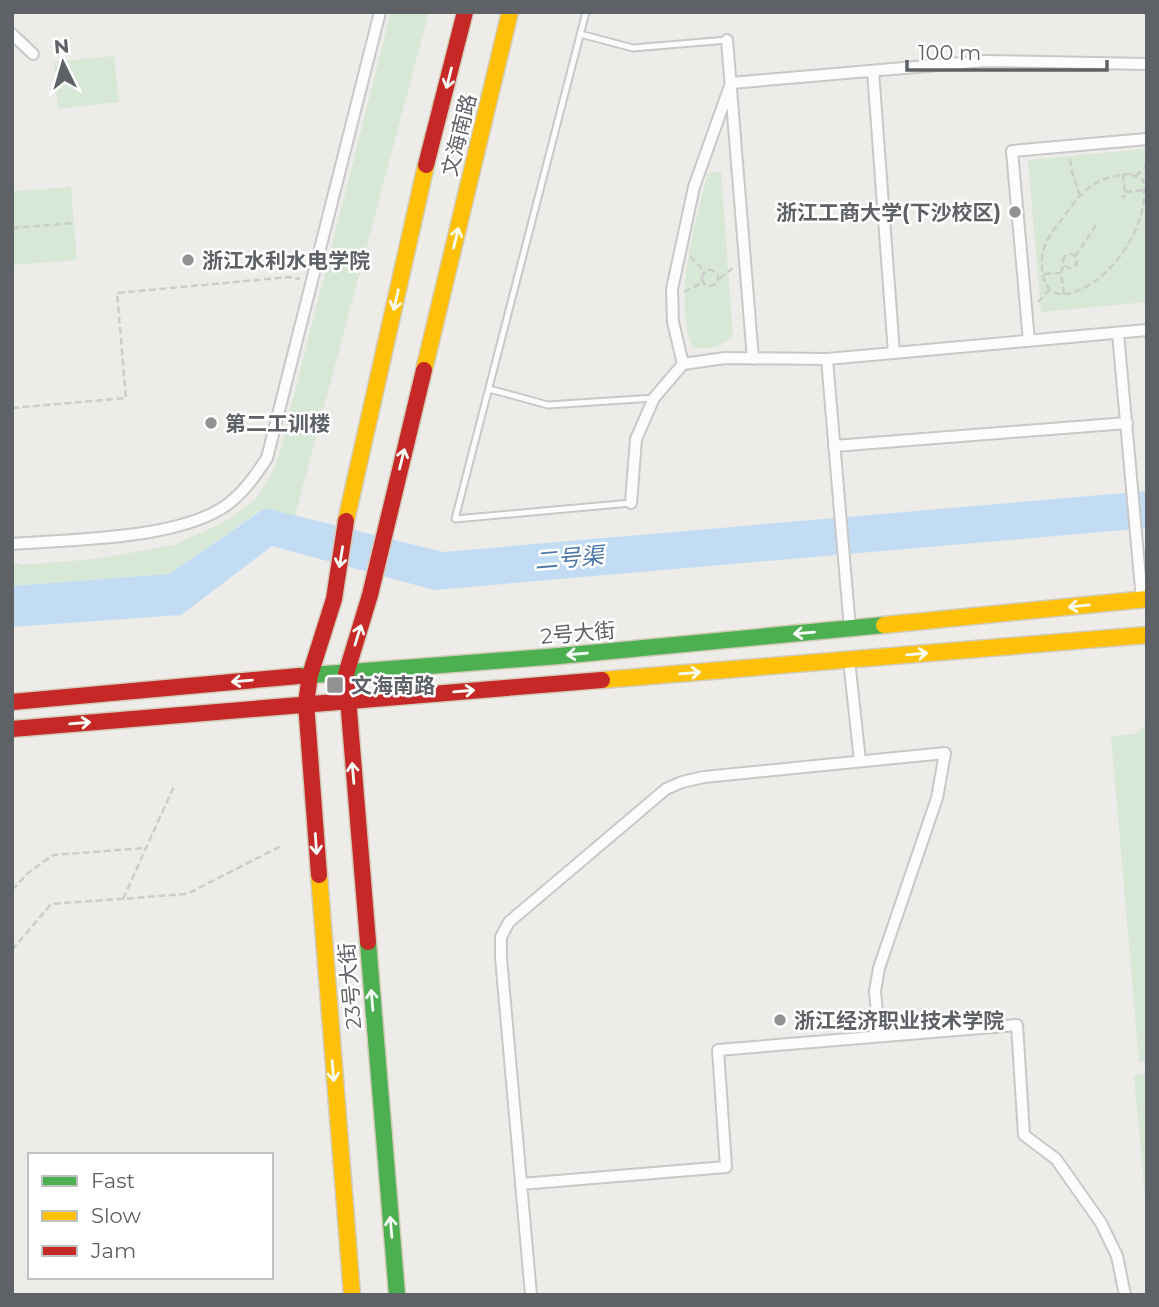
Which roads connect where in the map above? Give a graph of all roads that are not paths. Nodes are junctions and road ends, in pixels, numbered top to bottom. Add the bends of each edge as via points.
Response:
1 (380, 12) edge
2 (465, 12) edge
3 (510, 12) edge
4 (586, 12) edge
5 (12, 34) edge
6 (580, 34) junction
7 (727, 40) joint
8 (18, 44) edge
9 (33, 54) dead end
10 (1147, 64) edge
11 (873, 71) junction
12 (731, 83) junction
13 (1147, 139) edge
14 (1147, 330) edge
15 (1118, 333) junction
16 (1029, 341) junction
17 (894, 353) junction
18 (753, 359) junction
19 (827, 359) junction
20 (683, 364) junction
21 (489, 389) junction
22 (654, 398) junction
23 (1126, 422) junction
24 (834, 446) junction
25 (631, 503) joint
26 (12, 544) edge
27 (1144, 599) edge
28 (850, 629) junction
29 (1147, 635) edge
30 (849, 660) junction
31 (346, 674) junction
32 (310, 675) junction
33 (347, 701) junction
34 (12, 702) edge
35 (306, 703) junction
36 (12, 729) edge
37 (860, 761) junction
38 (879, 1037) junction
39 (522, 1184) junction
40 (352, 1295) edge
41 (397, 1295) edge
42 (531, 1295) edge
43 (1125, 1295) edge

1 - 26 street via 267,458 232,502 200,520 163,531
2 -> 32 main road, 文海南路 via 347,514 334,599
31 -> 3 main road, 文海南路 via 370,595
4 - 6 lane
5 - 8 street
6 - 7 lane via 633,48
6 - 21 lane
7 - 12 street
8 - 9 street
10 - 11 street via 985,61
11 - 12 street
11 - 17 street
12 - 18 street
12 - 20 street via 694,187 672,289 673,322
13 - 16 street via 1012,151
14 - 15 street
15 - 16 street
15 - 23 street
16 - 17 street
17 - 19 street
18 - 19 street
18 - 20 street
19 - 24 street
20 - 22 street
21 - 22 lane via 548,405
21 - 25 lane via 455,519
22 - 25 street via 636,439
23 - 24 street
23 - 27 street
24 - 28 street
27 -> 28 main road, 2号大街
28 -> 31 main road, 2号大街
30 -> 29 main road
33 -> 30 main road
30 - 37 street
31 - 32 main road, 2号大街
31 - 33 main road, 23号大街
32 -> 34 main road, 2号大街
32 - 35 main road, 23号大街
33 - 35 main road
41 -> 33 main road, 23号大街
36 -> 35 main road
35 -> 40 main road, 23号大街
37 - 38 street via 945,753 937,798 879,968 875,991
37 - 39 street via 704,777 666,789 509,922 501,937 501,958
38 - 39 street via 718,1050 726,1167
38 - 43 street via 1017,1025 1024,1135 1056,1159 1095,1213 1117,1256
39 - 42 street

